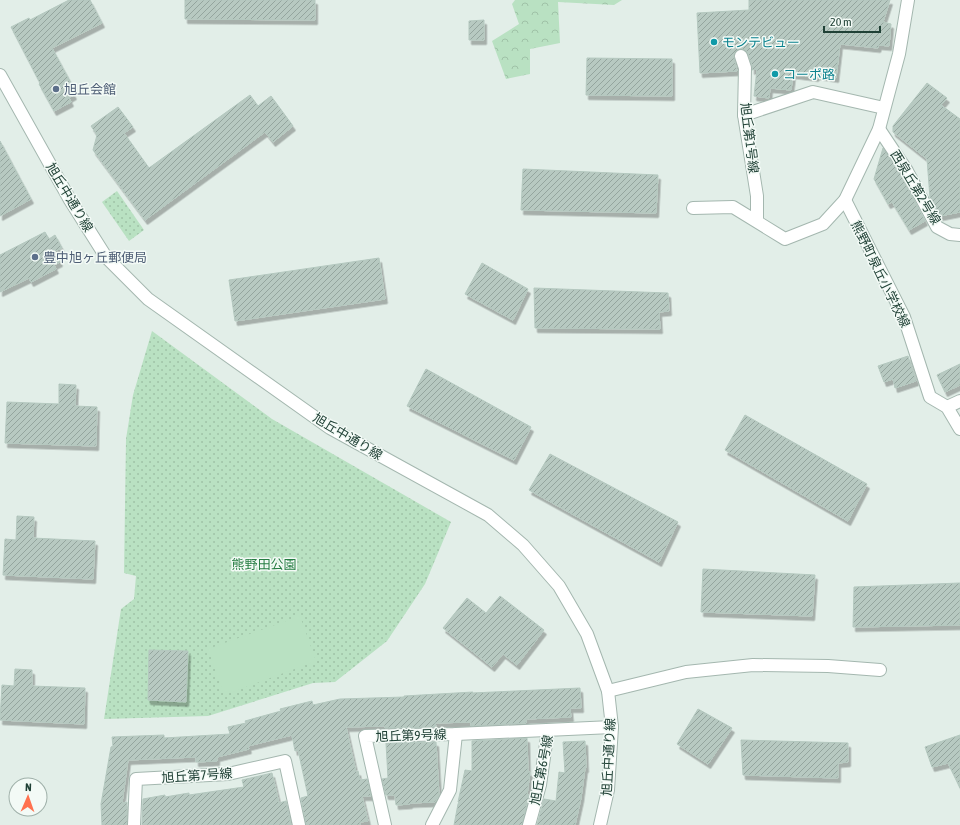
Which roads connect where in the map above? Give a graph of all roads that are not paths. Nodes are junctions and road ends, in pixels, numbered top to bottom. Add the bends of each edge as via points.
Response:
1 (908, 0) edge
2 (741, 56) dead end
3 (0, 75) edge
4 (884, 108) junction
5 (744, 115) junction
6 (879, 129) junction
7 (845, 200) junction
8 (693, 208) dead end
9 (757, 221) junction
10 (960, 235) edge
11 (960, 401) edge
12 (947, 407) junction
13 (960, 429) edge
14 (880, 670) dead end
15 (608, 691) junction
16 (612, 727) junction
17 (548, 730) junction
18 (456, 734) junction
19 (134, 825) edge
20 (299, 825) edge
21 (385, 825) edge
22 (432, 825) edge
23 (529, 825) edge
24 (600, 825) edge

1 - 4 street, 熊野町泉丘小学校線 via 899,54
2 - 5 street, 旭丘第1号線 via 745,68
3 - 15 street, 旭丘中通り線 via 106,258 148,299 330,428 488,514 523,545 559,586 587,634
4 - 5 street via 813,92
4 - 6 street, 熊野町泉丘小学校線
5 - 9 street, 旭丘第1号線 via 757,196
6 - 7 street, 熊野町泉丘小学校線
6 - 10 street, 西泉丘第2号線 via 907,171 937,227 950,234
7 - 9 street, 熊野町泉丘小学校線 via 823,224 785,238
7 - 12 street, 熊野町泉丘小学校線 via 904,317 930,397
8 - 9 street via 733,207
11 - 12 street
12 - 13 street, 熊野町泉丘小学校線
14 - 15 street via 753,665 686,672
15 - 16 street, 旭丘中通り線
16 - 17 street, 旭丘第6号線
16 - 24 street, 旭丘中通り線 via 608,790
17 - 18 street, 旭丘第9号線
17 - 23 street, 旭丘第6号線 via 540,785
18 - 21 street, 旭丘第9号線 via 365,736
18 - 22 street via 450,790
19 - 20 street, 旭丘第7号線 via 136,779 228,774 285,760

